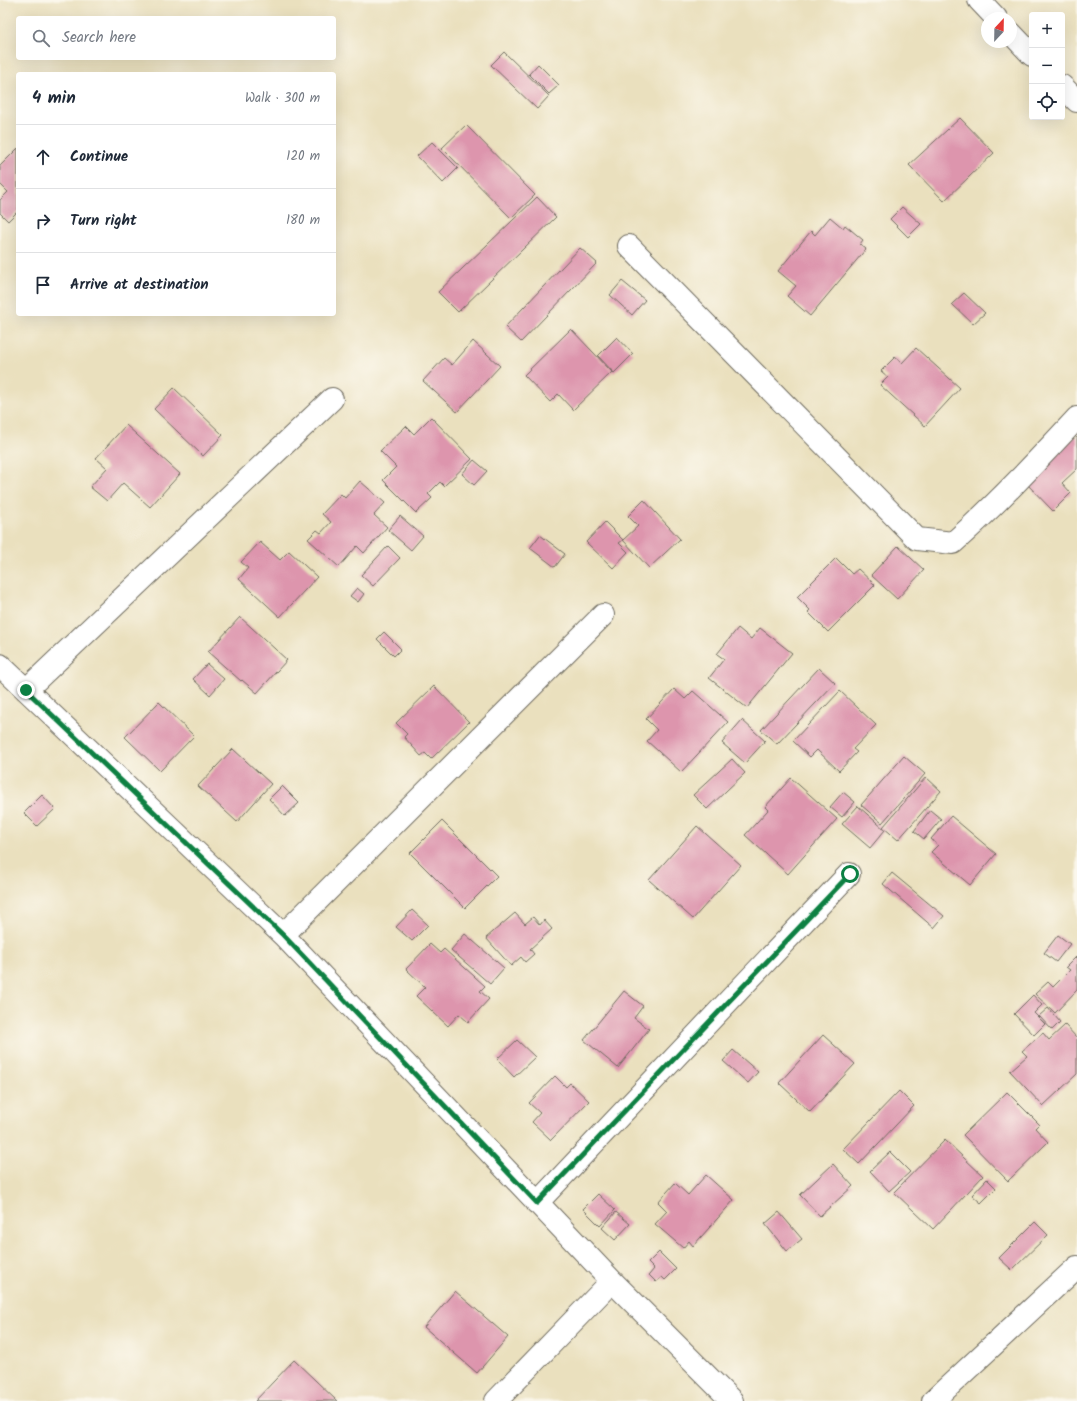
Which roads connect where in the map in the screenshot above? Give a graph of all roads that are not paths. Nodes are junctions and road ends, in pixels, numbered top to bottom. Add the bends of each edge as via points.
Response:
1 (979, 0) edge
2 (990, 12) edge
3 (1017, 39) edge
4 (1029, 52) edge
5 (1065, 89) edge
6 (1077, 101) edge
7 (630, 246) dead end
8 (332, 399) dead end
9 (1077, 418) edge
10 (603, 615) dead end
11 (0, 665) edge
12 (26, 690) junction
13 (850, 874) dead end
14 (283, 935) junction
15 (537, 1203) junction
16 (1077, 1267) edge
17 (612, 1281) junction
18 (496, 1401) edge
19 (732, 1401) edge
20 (933, 1401) edge

1 - 2 street
3 - 4 street
5 - 6 street
7 - 9 street via 917,539 953,543 1006,494
8 - 12 street
10 - 14 street
11 - 12 street
12 - 14 street
13 - 15 street
14 - 15 street
15 - 17 street
16 - 20 street
17 - 18 street
17 - 19 street

